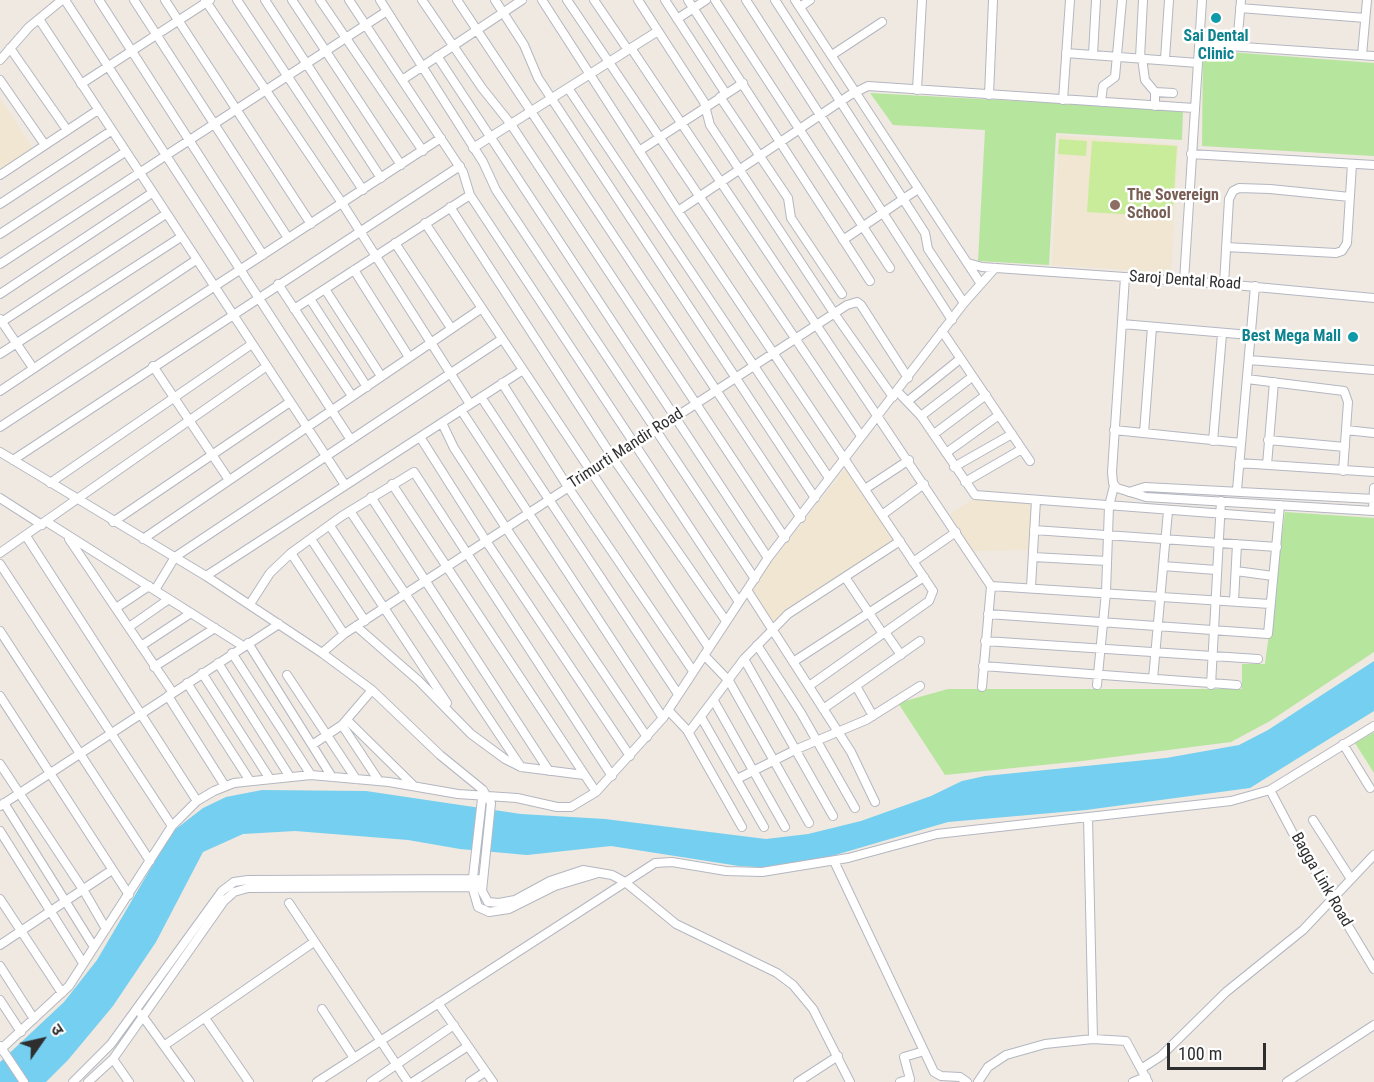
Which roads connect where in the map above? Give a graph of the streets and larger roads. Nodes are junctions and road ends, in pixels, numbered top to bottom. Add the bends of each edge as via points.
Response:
1 (63, 0) edge
2 (99, 0) edge
3 (135, 0) edge
4 (165, 0) edge
5 (237, 0) edge
6 (265, 0) edge
7 (292, 0) edge
8 (320, 0) edge
9 (349, 0) edge
10 (380, 0) edge
11 (422, 0) edge
12 (457, 0) edge
13 (495, 0) edge
14 (522, 0) edge
15 (542, 0) edge
16 (567, 0) edge
17 (594, 0) edge
18 (638, 0) edge
19 (665, 0) edge
20 (706, 0) edge
21 (715, 0) edge
22 (746, 0) edge
23 (775, 0) edge
24 (810, 0) edge
25 (922, 0) edge
26 (993, 0) edge
27 (1070, 0) edge
28 (1096, 0) edge
29 (1122, 0) edge
30 (1143, 0) edge
31 (1169, 0) edge
32 (1202, 0) edge
33 (1367, 0) edge
34 (207, 1) edge
35 (798, 3) edge
36 (690, 4) edge
37 (1240, 4) edge
38 (387, 11) junction
39 (503, 13) junction
40 (1365, 18) junction
41 (39, 19) junction
42 (677, 19) junction
43 (178, 21) junction
44 (882, 22) dead end
45 (365, 25) junction
46 (476, 31) junction
47 (658, 31) junction
48 (156, 34) junction
49 (346, 38) junction
50 (1200, 44) junction
51 (453, 46) junction
52 (1237, 46) junction
53 (10, 48) junction
54 (629, 49) junction
55 (131, 51) junction
56 (326, 51) junction
57 (1066, 53) junction
58 (832, 55) junction
59 (1362, 55) junction
60 (437, 56) junction
61 (1093, 56) junction
62 (1374, 56) edge
63 (1118, 57) junction
64 (1141, 58) junction
65 (1165, 59) junction
66 (0, 60) edge
67 (609, 62) junction
68 (1198, 63) junction
69 (305, 64) junction
70 (108, 66) junction
71 (423, 66) junction
72 (591, 74) junction
73 (287, 75) junction
74 (0, 80) edge
75 (402, 80) junction
76 (742, 83) junction
77 (81, 84) junction
78 (568, 88) junction
79 (266, 90) junction
80 (917, 90) junction
81 (855, 91) junction
82 (1155, 92) junction
83 (1173, 93) dead end
84 (723, 95) junction
85 (989, 95) junction
86 (552, 98) junction
87 (1063, 100) junction
88 (841, 101) junction
89 (1101, 102) junction
90 (1155, 106) junction
91 (706, 107) junction
92 (1194, 108) junction
93 (98, 110) junction
94 (237, 110) junction
95 (530, 110) junction
96 (820, 115) junction
97 (510, 123) junction
98 (681, 124) junction
99 (214, 125) junction
100 (800, 128) junction
101 (67, 130) junction
102 (111, 131) junction
103 (490, 136) junction
104 (441, 138) junction
105 (659, 138) junction
106 (188, 141) junction
107 (781, 141) junction
108 (45, 145) junction
109 (473, 148) junction
110 (423, 151) junction
111 (639, 151) junction
112 (125, 152) junction
113 (1191, 154) junction
114 (166, 155) junction
115 (760, 156) junction
116 (1352, 164) junction
117 (401, 165) junction
118 (1374, 165) edge
119 (460, 166) junction
120 (740, 169) junction
121 (139, 172) junction
122 (0, 175) edge
123 (381, 178) junction
124 (720, 183) junction
125 (918, 189) junction
126 (363, 190) junction
127 (152, 193) junction
128 (470, 195) junction
129 (699, 197) junction
130 (1350, 197) junction
131 (903, 199) junction
132 (0, 204) edge
133 (342, 204) junction
134 (450, 207) junction
135 (678, 211) junction
136 (883, 213) junction
137 (166, 214) junction
138 (425, 223) junction
139 (311, 224) junction
140 (863, 226) junction
141 (359, 232) junction
142 (0, 234) edge
143 (181, 237) junction
144 (288, 238) junction
145 (843, 240) junction
146 (394, 243) junction
147 (1226, 247) junction
148 (263, 255) junction
149 (375, 256) junction
150 (196, 260) junction
151 (968, 263) junction
152 (0, 264) edge
153 (890, 268) dead end
154 (995, 268) junction
155 (240, 270) junction
156 (354, 270) junction
157 (1125, 277) junction
158 (870, 281) dead end
159 (1184, 281) junction
160 (981, 284) junction
161 (1224, 284) junction
162 (278, 285) junction
163 (1255, 286) junction
164 (214, 287) junction
165 (325, 289) junction
166 (0, 294) edge
167 (842, 294) dead end
168 (258, 297) junction
169 (1374, 298) edge
170 (310, 299) junction
171 (964, 303) junction
172 (482, 308) junction
173 (294, 309) junction
174 (834, 313) junction
175 (232, 314) junction
176 (952, 320) junction
177 (1, 321) edge
178 (1122, 324) junction
179 (815, 325) junction
180 (1152, 327) junction
181 (451, 328) junction
182 (942, 332) junction
183 (1222, 334) junction
184 (1250, 335) junction
185 (502, 339) junction
186 (795, 339) junction
187 (431, 342) junction
188 (16, 343) junction
189 (252, 344) junction
190 (772, 352) junction
191 (0, 354) edge
192 (409, 357) junction
193 (960, 358) junction
194 (1248, 360) junction
195 (153, 366) junction
196 (267, 366) junction
197 (752, 366) junction
198 (33, 368) junction
199 (523, 370) junction
200 (1374, 370) edge
201 (450, 373) junction
202 (381, 376) junction
203 (736, 377) junction
204 (972, 377) junction
205 (908, 378) junction
206 (1247, 379) junction
207 (1274, 382) junction
208 (502, 383) junction
209 (367, 387) junction
210 (716, 390) junction
211 (0, 391) edge
212 (895, 394) junction
213 (986, 395) junction
214 (174, 396) junction
215 (352, 396) junction
216 (481, 397) junction
217 (908, 401) junction
218 (290, 402) junction
219 (697, 403) junction
220 (470, 404) junction
221 (331, 410) junction
222 (461, 410) junction
223 (999, 414) junction
224 (921, 416) junction
225 (676, 417) junction
226 (878, 418) junction
227 (189, 421) junction
228 (442, 423) junction
229 (0, 427) edge
230 (307, 427) junction
231 (1346, 429) junction
232 (654, 430) junction
233 (1114, 430) junction
234 (1374, 433) edge
235 (934, 434) junction
236 (1012, 434) junction
237 (1144, 434) junction
238 (861, 436) junction
239 (420, 437) junction
240 (351, 440) junction
241 (1268, 440) junction
242 (1213, 441) junction
243 (1241, 443) junction
244 (634, 444) junction
245 (1345, 447) junction
246 (1022, 449) junction
247 (0, 452) edge
248 (946, 453) junction
249 (211, 454) junction
250 (326, 456) junction
251 (613, 458) junction
252 (845, 458) junction
253 (14, 460) junction
254 (909, 460) junction
255 (1030, 461) dead end
256 (1239, 463) junction
257 (1267, 465) junction
258 (954, 466) junction
259 (1343, 471) junction
260 (591, 472) junction
261 (1374, 472) edge
262 (829, 478) junction
263 (229, 480) junction
264 (965, 482) junction
265 (50, 483) junction
266 (392, 484) junction
267 (924, 484) junction
268 (345, 485) junction
269 (1114, 486) junction
270 (568, 487) junction
271 (1374, 488) edge
272 (865, 489) junction
273 (1237, 490) junction
274 (1129, 492) junction
275 (371, 497) junction
276 (0, 498) edge
277 (815, 498) junction
278 (1374, 499) edge
279 (77, 500) junction
280 (548, 500) junction
281 (1036, 500) junction
282 (1221, 501) junction
283 (1280, 505) junction
284 (1109, 506) junction
285 (350, 511) junction
286 (1168, 511) junction
287 (1374, 511) edge
288 (528, 513) junction
289 (882, 514) junction
290 (1220, 515) junction
291 (801, 518) junction
292 (1278, 519) junction
293 (113, 522) junction
294 (44, 523) junction
295 (330, 526) junction
296 (506, 528) junction
297 (1034, 530) junction
298 (956, 532) junction
299 (66, 534) junction
300 (1107, 534) junction
301 (26, 536) junction
302 (785, 538) junction
303 (143, 539) junction
304 (311, 539) junction
305 (1165, 539) junction
306 (486, 541) junction
307 (900, 541) junction
308 (1218, 543) junction
309 (1237, 544) junction
310 (1276, 547) junction
311 (0, 553) edge
312 (291, 553) junction
313 (468, 553) junction
314 (174, 557) junction
315 (1033, 557) junction
316 (768, 558) junction
317 (1107, 561) junction
318 (913, 562) junction
319 (0, 564) edge
320 (1163, 566) junction
321 (447, 567) junction
322 (1216, 570) junction
323 (1236, 571) junction
324 (206, 576) junction
325 (1273, 576) junction
326 (845, 577) junction
327 (924, 577) junction
328 (755, 579) junction
329 (426, 581) junction
330 (991, 586) junction
331 (1031, 587) junction
332 (152, 588) junction
333 (747, 590) junction
334 (1106, 592) junction
335 (406, 594) junction
336 (1160, 596) junction
337 (169, 599) junction
338 (1214, 599) junction
339 (1234, 600) junction
340 (739, 602) junction
341 (249, 604) junction
342 (1270, 604) junction
343 (385, 607) junction
344 (116, 608) junction
345 (868, 612) junction
346 (192, 613) junction
347 (988, 614) junction
348 (365, 621) junction
349 (726, 621) junction
350 (1103, 622) junction
351 (279, 624) junction
352 (356, 626) junction
353 (1157, 626) junction
354 (129, 627) junction
355 (215, 628) junction
356 (0, 631) edge
357 (1212, 631) junction
358 (773, 632) junction
359 (884, 633) junction
360 (344, 634) junction
361 (920, 641) dead end
362 (986, 641) junction
363 (246, 644) junction
364 (758, 645) junction
365 (141, 646) junction
366 (1101, 649) junction
367 (322, 652) junction
368 (706, 652) junction
369 (1155, 652) junction
370 (232, 653) junction
371 (901, 655) junction
372 (1211, 656) junction
373 (744, 659) junction
374 (1258, 659) dead end
375 (793, 662) junction
376 (218, 663) junction
377 (984, 666) junction
378 (154, 667) junction
379 (693, 671) junction
380 (202, 673) junction
381 (287, 675) dead end
382 (1153, 679) junction
383 (1098, 680) junction
384 (729, 681) junction
385 (188, 683) junction
386 (1211, 685) junction
387 (1237, 685) dead end
388 (808, 686) junction
389 (855, 686) junction
390 (920, 686) dead end
391 (982, 687) dead end
392 (372, 690) junction
393 (170, 694) junction
394 (678, 694) junction
395 (0, 696) edge
396 (714, 701) junction
397 (823, 709) junction
398 (140, 713) junction
399 (665, 714) junction
400 (873, 716) junction
401 (701, 717) junction
402 (345, 723) junction
403 (459, 723) junction
404 (1374, 726) edge
405 (838, 731) junction
406 (689, 732) junction
407 (110, 734) junction
408 (327, 735) junction
409 (647, 737) junction
410 (817, 740) junction
411 (1343, 744) junction
412 (312, 745) junction
413 (797, 748) junction
414 (80, 754) junction
415 (630, 756) junction
416 (775, 759) junction
417 (0, 764) edge
418 (521, 767) junction
419 (753, 770) junction
420 (549, 771) junction
421 (50, 773) junction
422 (311, 775) junction
423 (584, 775) junction
424 (612, 776) junction
425 (290, 777) junction
426 (332, 777) junction
427 (270, 779) junction
428 (356, 779) junction
429 (737, 779) junction
430 (250, 781) junction
431 (380, 782) junction
432 (225, 786) junction
433 (414, 786) junction
434 (1370, 788) dead end
435 (1270, 789) junction
436 (596, 792) junction
437 (19, 793) junction
438 (486, 798) junction
439 (197, 801) junction
440 (875, 802) dead end
441 (2, 805) edge
442 (855, 808) dead end
443 (833, 816) dead end
444 (1088, 817) junction
445 (1313, 820) dead end
446 (809, 823) dead end
447 (172, 826) junction
448 (742, 827) dead end
449 (764, 827) dead end
450 (785, 827) dead end
451 (0, 831) edge
452 (1374, 855) edge
453 (150, 861) junction
454 (834, 861) junction
455 (112, 870) junction
456 (603, 872) junction
457 (1351, 879) junction
458 (473, 882) junction
459 (625, 882) junction
460 (483, 883) junction
461 (83, 890) junction
462 (129, 895) junction
463 (0, 899) edge
464 (1331, 900) junction
465 (66, 901) junction
466 (289, 903) dead end
467 (51, 910) junction
468 (106, 929) junction
469 (21, 931) junction
470 (314, 942) junction
471 (0, 945) edge
472 (94, 947) junction
473 (83, 963) junction
474 (0, 966) edge
475 (1374, 969) edge
476 (62, 993) junction
477 (0, 1000) edge
478 (438, 1003) junction
479 (322, 1009) dead end
480 (136, 1010) junction
481 (144, 1016) junction
482 (205, 1018) junction
483 (34, 1019) junction
484 (454, 1025) junction
485 (1374, 1025) edge
486 (21, 1032) junction
487 (1093, 1039) junction
488 (380, 1041) junction
489 (165, 1045) junction
490 (468, 1046) junction
491 (2, 1050) edge
492 (924, 1052) junction
493 (838, 1056) junction
494 (354, 1058) junction
495 (113, 1059) junction
496 (396, 1065) junction
497 (486, 1072) junction
498 (1145, 1076) edge
499 (24, 1082) edge
500 (74, 1082) edge
501 (88, 1082) edge
502 (129, 1082) edge
503 (190, 1082) edge
504 (249, 1082) edge
505 (317, 1082) edge
506 (370, 1082) edge
507 (408, 1082) edge
508 (413, 1082) edge
509 (470, 1082) edge
510 (493, 1082) edge
511 (798, 1082) edge
512 (850, 1082) edge
513 (900, 1082) edge
514 (967, 1082) edge
515 (978, 1082) edge
516 (1133, 1082) edge
517 (1287, 1082) edge

1 - 41 street
1 - 70 street
2 - 55 street
3 - 48 street
4 - 43 street
5 - 73 street
6 - 69 street
7 - 56 street
8 - 49 street
9 - 45 street
10 - 38 street
11 - 51 street
12 - 46 street
13 - 39 street
14 - 39 street
15 - 72 street
16 - 67 street
17 - 54 street
18 - 47 street
19 - 42 street
20 - 36 street
21 - 100 street
22 - 96 street
23 - 88 street
24 - 35 street
25 - 80 street
26 - 85 street
27 - 57 street
28 - 61 street
29 - 63 street
30 - 64 street
31 - 65 street
32 - 50 street
33 - 40 street
34 - 43 street
34 - 79 street
35 - 58 street
36 - 42 street
36 - 76 street
37 - 40 street
37 - 52 street
38 - 45 street
38 - 71 street
39 - 46 street
39 - 86 street
40 - 59 street
41 - 53 street
41 - 77 street
42 - 84 street
43 - 48 street
43 - 94 street
44 - 58 street
45 - 49 street
45 - 75 street
46 - 51 street
46 - 95 street
47 - 54 street
47 - 91 street
48 - 55 street
48 - 99 street
49 - 56 street
49 - 110 street
50 - 52 street
50 - 68 street
51 - 60 street
51 - 97 street
52 - 59 street
53 - 66 street
53 - 101 street
54 - 67 street
54 - 98 street
55 - 70 street
55 - 106 street
56 - 69 street
56 - 117 street
57 - 61 street
57 - 87 street
58 - 81 street
59 - 62 street
60 - 71 street
60 - 103 street
61 - 63 street
63 - 64 street
63 - 89 street via 1115,77 1103,86
64 - 65 street
64 - 82 street via 1145,80
65 - 68 street
67 - 72 street
67 - 105 street
68 - 92 street
69 - 73 street
69 - 123 street
70 - 77 street
70 - 114 street
71 - 75 street
71 - 109 street
72 - 78 street
72 - 111 street
73 - 79 street
73 - 126 street
74 - 108 street
75 - 104 street
76 - 84 street
76 - 107 street
77 - 93 street
78 - 86 street
78 - 197 street
79 - 94 street
79 - 133 street
80 - 81 street via 868,86
80 - 85 street
81 - 88 street
81 - 125 street
82 - 83 street
82 - 90 street
84 - 91 street
84 - 115 street
85 - 87 street
86 - 95 street
86 - 203 street
87 - 89 street
88 - 96 street
88 - 131 street
89 - 90 street
90 - 92 street
91 - 98 street
91 - 120 street via 710,124
92 - 113 street
93 - 101 street
93 - 102 street
94 - 99 street
94 - 139 street
95 - 97 street
95 - 210 street
96 - 100 street
96 - 136 street
97 - 103 street
97 - 219 street
98 - 105 street
98 - 124 street
99 - 106 street
99 - 144 street
100 - 107 street
100 - 140 street
101 - 108 street
102 - 112 street
102 - 132 street
103 - 109 street
103 - 225 street
104 - 110 street
104 - 119 street
105 - 111 street
105 - 129 street
106 - 114 street
106 - 148 street
107 - 115 street
107 - 145 street
108 - 122 street
109 - 232 street via 496,190
110 - 117 street
111 - 135 street
112 - 121 street
112 - 142 street
113 - 116 street
113 - 159 street
114 - 121 street
114 - 155 street
115 - 120 street
115 - 167 street via 788,198 791,218
116 - 118 street
116 - 130 street
117 - 123 street
119 - 128 street
119 - 141 street
120 - 124 street
120 - 174 street
121 - 127 street
121 - 152 street
123 - 126 street
124 - 129 street
124 - 179 street
125 - 131 street
125 - 151 street
126 - 133 street
127 - 137 street
127 - 166 street
128 - 134 street
128 - 244 street
129 - 135 street
129 - 186 street
130 - 147 street via 1347,243 1342,251
130 - 147 street via 1236,189 1229,200
131 - 136 street
131 - 171 street via 925,233 931,255
133 - 139 street
133 - 141 street
134 - 138 street
134 - 251 street
135 - 190 street
136 - 140 street
136 - 176 street
137 - 143 street
137 - 177 street
138 - 146 street
138 - 172 street
139 - 144 street
140 - 145 street
140 - 153 street
141 - 149 street
141 - 162 street
143 - 150 street
143 - 188 street
144 - 148 street
145 - 158 street
146 - 149 street
146 - 181 street
147 - 161 street
148 - 155 street
149 - 156 street
149 - 187 street
150 - 164 street
150 - 198 street
151 - 154 street, Saroj Dental Road
151 - 160 street
154 - 157 street, Saroj Dental Road
154 - 160 street
155 - 164 street
155 - 168 street
156 - 165 street
156 - 192 street
157 - 159 street, Saroj Dental Road
157 - 178 street
159 - 161 street, Saroj Dental Road
160 - 171 street
161 - 163 street, Saroj Dental Road
162 - 168 street
162 - 173 street
163 - 169 street, Saroj Dental Road
163 - 184 street
164 - 175 street
164 - 229 street
165 - 170 street
165 - 202 street
168 - 175 street
168 - 221 street
170 - 173 street
170 - 209 street
171 - 176 street
172 - 181 street
172 - 185 street
173 - 215 street
174 - 179 street, Trimurti Mandir Road
174 - 205 street, Trimurti Mandir Road via 859,302
174 - 212 street
175 - 189 street
175 - 195 street
176 - 182 street
177 - 188 street
178 - 180 street
178 - 233 street
179 - 186 street, Trimurti Mandir Road
179 - 226 street
180 - 183 street
180 - 237 street
181 - 187 street
182 - 193 street
182 - 205 street
183 - 184 street
183 - 242 street
184 - 194 street
185 - 199 street
185 - 201 street
186 - 190 street, Trimurti Mandir Road
186 - 238 street
187 - 192 street
187 - 201 street
188 - 191 street
188 - 198 street
189 - 196 street
189 - 214 street
190 - 197 street, Trimurti Mandir Road
190 - 252 street
192 - 202 street
193 - 204 street
193 - 217 street
194 - 200 street
194 - 206 street
195 - 214 street
195 - 253 street
196 - 218 street
196 - 227 street
197 - 203 street, Trimurti Mandir Road
197 - 262 street
198 - 211 street
199 - 208 street
199 - 260 street
201 - 220 street
201 - 240 street
202 - 209 street
203 - 210 street, Trimurti Mandir Road
203 - 277 street
204 - 213 street
204 - 224 street
205 - 212 street
206 - 207 street
206 - 243 street
207 - 231 street via 1344,391 1348,397
207 - 241 street
208 - 216 street
208 - 270 street
209 - 215 street
210 - 219 street, Trimurti Mandir Road
210 - 291 street
212 - 217 street
212 - 226 street
213 - 223 street
213 - 235 street
214 - 227 street
214 - 265 street
215 - 221 street
216 - 220 street
216 - 280 street
217 - 224 street
218 - 230 street
218 - 249 street
219 - 225 street, Trimurti Mandir Road
219 - 302 street
220 - 222 street
221 - 230 street
221 - 240 street
222 - 228 street
222 - 288 street
223 - 236 street
223 - 248 street
224 - 235 street
225 - 232 street, Trimurti Mandir Road
225 - 316 street
226 - 238 street
226 - 254 street
227 - 249 street
227 - 279 street
228 - 239 street
228 - 296 street
230 - 250 street
230 - 263 street
231 - 234 street
231 - 245 street
232 - 244 street, Trimurti Mandir Road
232 - 328 street
233 - 237 street
233 - 269 street
235 - 248 street
236 - 246 street
236 - 258 street
237 - 242 street
238 - 252 street
239 - 268 street
239 - 306 street
240 - 250 street
241 - 245 street
241 - 257 street
242 - 243 street
243 - 256 street
244 - 251 street, Trimurti Mandir Road
244 - 340 street
245 - 259 street
246 - 255 street
246 - 264 street
247 - 253 street
248 - 258 street
249 - 263 street
249 - 293 street
250 - 268 street
250 - 314 street
251 - 260 street, Trimurti Mandir Road
251 - 349 street
252 - 262 street
252 - 272 street
253 - 265 street
254 - 267 street
254 - 272 street
256 - 257 street
256 - 273 street
257 - 259 street
258 - 264 street
259 - 261 street
260 - 270 street, Trimurti Mandir Road
260 - 368 street
262 - 277 street
263 - 303 street
264 - 281 street via 975,495
265 - 279 street
266 - 275 street
266 - 313 street via 414,472
266 - 321 street
267 - 289 street
267 - 298 street
268 - 324 street
269 - 274 street
269 - 284 street
270 - 280 street, Trimurti Mandir Road
270 - 379 street
271 - 278 street
272 - 289 street
273 - 274 street via 1145,487
273 - 278 street
274 - 282 street via 1146,497
275 - 285 street
275 - 329 street
276 - 294 street
277 - 291 street
278 - 287 street
279 - 293 street
279 - 294 street
280 - 288 street, Trimurti Mandir Road
280 - 394 street
281 - 284 street
281 - 297 street
282 - 283 street
282 - 290 street
283 - 287 street
283 - 292 street
284 - 286 street
284 - 300 street
285 - 295 street
285 - 335 street
286 - 290 street
286 - 305 street
288 - 296 street, Trimurti Mandir Road
288 - 399 street
289 - 307 street
290 - 292 street
290 - 308 street
291 - 302 street
292 - 310 street
293 - 303 street
294 - 299 street
294 - 301 street
295 - 304 street
295 - 343 street
296 - 306 street, Trimurti Mandir Road
296 - 409 street
297 - 300 street
297 - 315 street
298 - 318 street
298 - 330 street
299 - 332 street
299 - 344 street
300 - 305 street
300 - 317 street
301 - 311 street
301 - 398 street
302 - 316 street
303 - 314 street
304 - 312 street
304 - 348 street
305 - 308 street
305 - 320 street
306 - 313 street, Trimurti Mandir Road
306 - 415 street
307 - 318 street
307 - 326 street
308 - 309 street
308 - 322 street
309 - 310 street
309 - 323 street
310 - 325 street
312 - 341 street via 270,573
312 - 360 street
313 - 321 street, Trimurti Mandir Road
313 - 424 street
314 - 324 street
314 - 332 street
315 - 317 street
315 - 331 street
316 - 328 street
317 - 334 street
318 - 327 street
319 - 407 street
320 - 322 street
320 - 336 street
321 - 329 street, Trimurti Mandir Road
321 - 423 street
322 - 338 street
323 - 325 street
323 - 339 street
324 - 341 street
325 - 342 street
326 - 345 street
326 - 358 street via 796,608
327 - 345 street
327 - 359 street via 933,591 932,598
328 - 333 street
329 - 335 street, Trimurti Mandir Road
329 - 420 street
330 - 331 street
330 - 347 street
331 - 334 street
332 - 337 street
332 - 344 street
333 - 340 street
333 - 358 street
334 - 336 street
334 - 350 street
335 - 343 street, Trimurti Mandir Road
335 - 418 street
336 - 338 street
336 - 353 street
337 - 346 street
337 - 354 street
338 - 339 street
338 - 357 street
339 - 342 street
340 - 349 street
341 - 351 street
342 - 357 street via 1268,634
343 - 348 street, Trimurti Mandir Road
343 - 403 street
344 - 354 street
345 - 359 street
345 - 375 street
346 - 355 street
346 - 365 street
347 - 350 street
347 - 362 street
348 - 352 street, Trimurti Mandir Road
349 - 368 street
350 - 353 street
350 - 366 street
351 - 363 street
351 - 367 street
352 - 360 street, Trimurti Mandir Road
352 - 403 street via 419,681
353 - 357 street
353 - 369 street
354 - 365 street
355 - 363 street
355 - 378 street
356 - 414 street
357 - 372 street
358 - 364 street
358 - 375 street
359 - 371 street
359 - 388 street
360 - 367 street, Trimurti Mandir Road
361 - 371 street
362 - 366 street
362 - 377 street
363 - 370 street
363 - 412 street
364 - 373 street
364 - 410 street
365 - 378 street
366 - 369 street
366 - 383 street
367 - 392 street
368 - 379 street
368 - 384 street
369 - 372 street
369 - 382 street
370 - 376 street
370 - 422 street
371 - 389 street
372 - 374 street
372 - 386 street
373 - 384 street
373 - 413 street
375 - 388 street
376 - 380 street
376 - 425 street
377 - 383 street
377 - 391 street
378 - 393 street
379 - 394 street
380 - 385 street
380 - 427 street
381 - 408 street
382 - 383 street
382 - 386 street
384 - 396 street
384 - 416 street
385 - 393 street
385 - 430 street
386 - 387 street
388 - 397 street
389 - 397 street
389 - 400 street
390 - 400 street
392 - 402 street
392 - 438 street
393 - 398 street
393 - 432 street
394 - 399 street
395 - 421 street
396 - 401 street
396 - 419 street
397 - 405 street
398 - 407 street
398 - 439 street
399 - 406 street
399 - 409 street
400 - 405 street
401 - 406 street
401 - 429 street
402 - 408 street
402 - 431 street
402 - 433 street
403 - 418 street
404 - 411 street
405 - 410 street
405 - 440 street
406 - 448 street
407 - 414 street
407 - 447 street
408 - 412 street
408 - 428 street
409 - 415 street
410 - 413 street
410 - 442 street
411 - 434 street
411 - 435 street
412 - 426 street
413 - 416 street
413 - 443 street
414 - 421 street
414 - 453 street
415 - 424 street
416 - 419 street
416 - 446 street
417 - 437 street
418 - 420 street
419 - 429 street
419 - 450 street
420 - 423 street
421 - 437 street
421 - 455 street
422 - 425 street
422 - 426 street
423 - 436 street
424 - 436 street
425 - 427 street
426 - 428 street
427 - 430 street
428 - 431 street
429 - 449 street
430 - 432 street
431 - 433 street
432 - 439 street
433 - 438 street
435 - 444 street via 1231,801
435 - 464 street, Bagga Link Road
436 - 438 street via 571,807
437 - 441 street
437 - 461 street
438 - 458 street
438 - 460 street
439 - 447 street
441 - 465 street
444 - 454 street via 937,834
444 - 487 street
445 - 457 street
447 - 453 street
451 - 467 street
452 - 457 street
453 - 462 street
454 - 459 street via 746,873 662,861
454 - 492 street
455 - 461 street
455 - 462 street
456 - 458 street via 555,885 521,904 489,912 478,907
456 - 459 street
456 - 460 street via 568,874 515,900 499,903 484,899
457 - 464 street
458 - 460 street
458 - 480 street via 234,882 222,891
458 - 481 street via 240,890 224,901
459 - 478 street
459 - 493 street via 676,924 777,973 793,985 813,1009
461 - 465 street
461 - 468 street
462 - 468 street
463 - 469 street
464 - 475 street, Bagga Link Road
464 - 498 street via 1304,930 1226,992
465 - 467 street
465 - 472 street
466 - 470 street
467 - 469 street
467 - 473 street
468 - 472 street
469 - 471 street
469 - 476 street
470 - 482 street
470 - 488 street
472 - 473 street
473 - 476 street
474 - 483 street
476 - 483 street
477 - 486 street
478 - 484 street
478 - 488 street
479 - 494 street
480 - 481 street
480 - 500 street via 111,1044
481 - 489 street
481 - 495 street
482 - 489 street
482 - 504 street
483 - 486 street
484 - 490 street
484 - 496 street
485 - 517 street
486 - 491 street
487 - 498 street via 1124,1040
487 - 515 street via 1045,1044 1006,1055 988,1067
488 - 494 street
488 - 496 street
489 - 503 street
490 - 497 street
490 - 508 street
491 - 499 street
492 - 513 street via 904,1057 910,1079
492 - 514 street via 936,1074 960,1077
493 - 511 street
493 - 512 street
494 - 505 street
495 - 501 street
495 - 502 street
496 - 506 street
496 - 507 street
497 - 509 street
497 - 510 street
498 - 516 street

